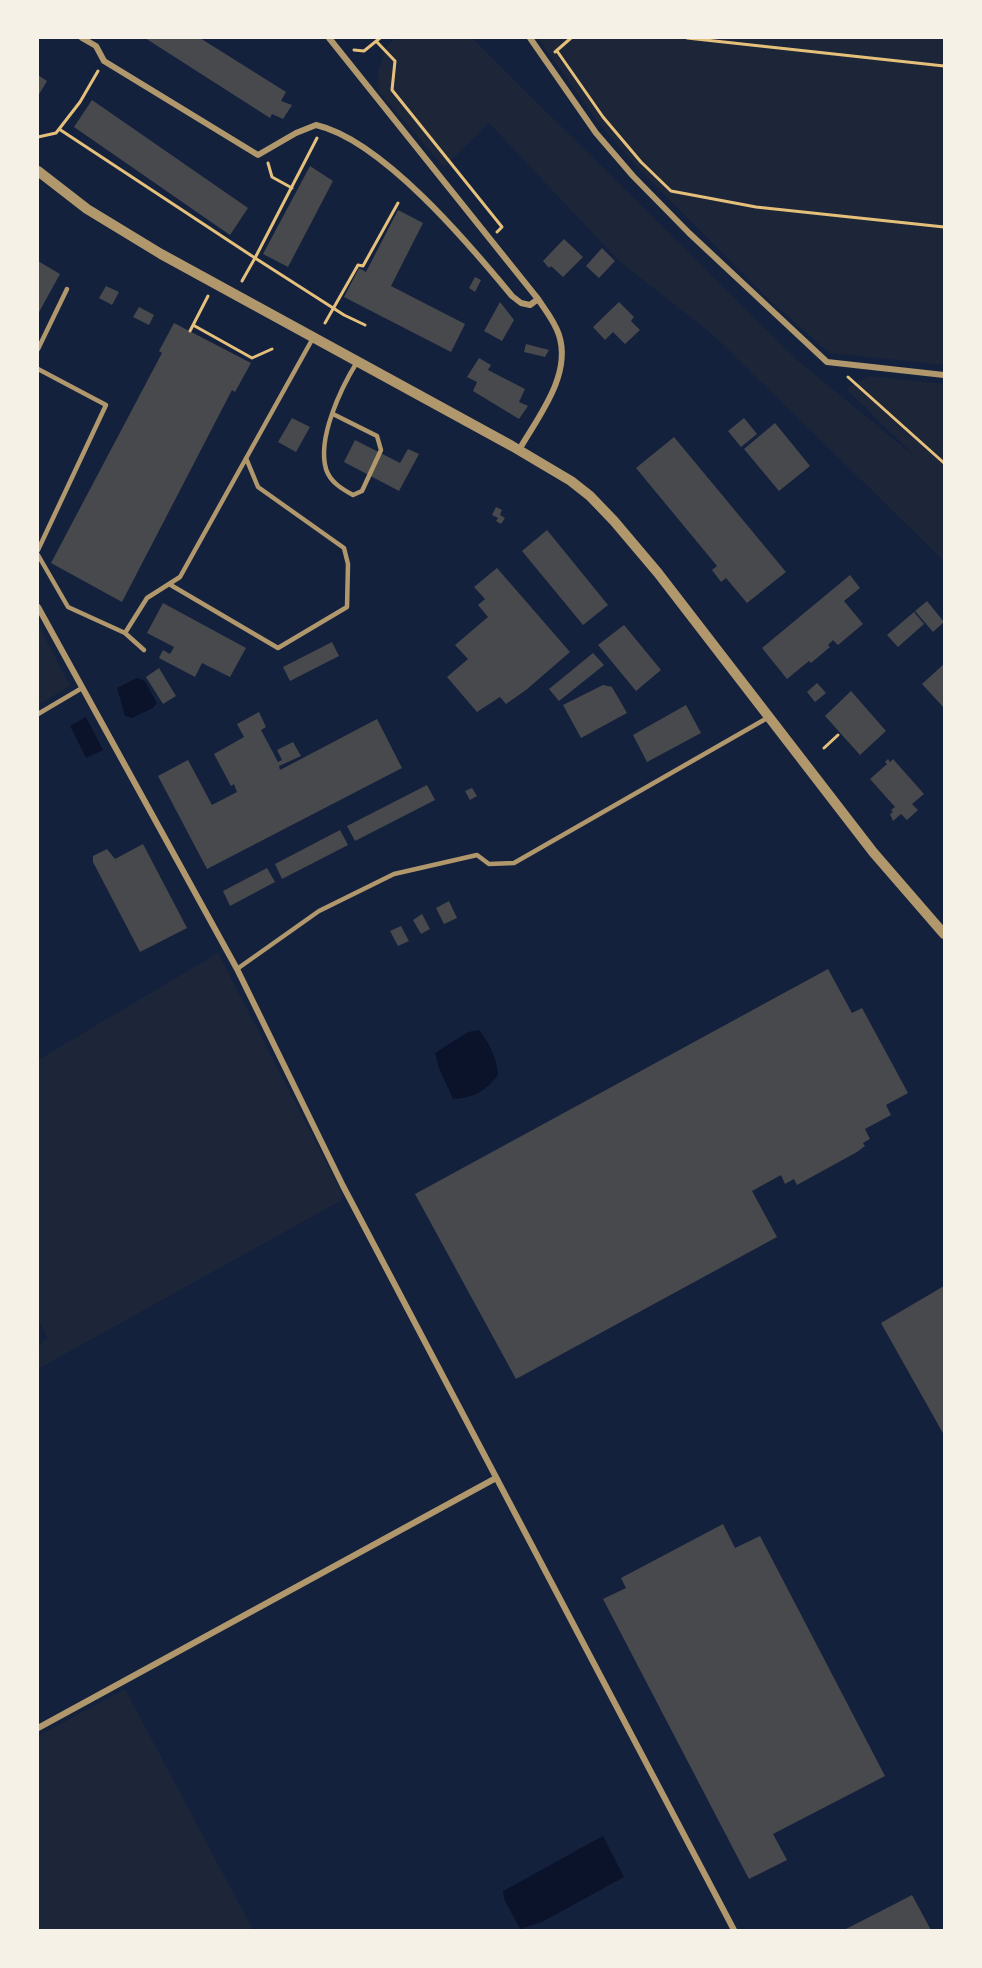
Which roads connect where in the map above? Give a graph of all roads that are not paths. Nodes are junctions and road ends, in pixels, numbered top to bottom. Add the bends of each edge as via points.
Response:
1 (82, 38) edge
2 (329, 38) edge
3 (530, 38) edge
4 (38, 171) edge
5 (67, 289) dead end
6 (538, 299) junction
7 (313, 338) junction
8 (38, 349) edge
9 (357, 362) junction
10 (38, 369) edge
11 (945, 375) edge
12 (333, 414) junction
13 (519, 450) junction
14 (246, 458) junction
15 (38, 550) edge
16 (38, 555) edge
17 (169, 584) junction
18 (38, 607) edge
19 (125, 633) junction
20 (144, 650) dead end
21 (82, 688) junction
22 (38, 714) edge
23 (769, 717) junction
24 (945, 934) edge
25 (237, 969) junction
26 (496, 1478) junction
27 (38, 1728) edge
28 (734, 1930) edge

1 - 6 street via 96,46 104,61 258,155 316,125 339,134 385,164 431,205 512,296 530,305
2 - 6 street
3 - 11 street via 596,133 633,176 688,233 827,362
4 - 7 street via 92,213
5 - 8 lane
6 - 13 street via 555,325 562,358 551,393
7 - 9 street
7 - 14 lane
9 - 12 lane
9 - 13 street
10 - 15 lane via 106,405
12 - 12 lane via 325,446 326,470 335,484 353,495 362,491 381,450 377,436
13 - 23 street via 571,482 614,520
14 - 17 lane via 180,577
14 - 17 lane via 258,487 344,548 348,564 347,607 278,648
16 - 19 lane via 68,608
17 - 19 lane via 147,598
18 - 21 street
19 - 20 lane
21 - 22 lane
21 - 25 street
23 - 24 street via 873,852
23 - 25 lane via 514,863 489,864 477,855 394,874 319,911
25 - 26 street via 343,1186
26 - 27 street
26 - 28 street

